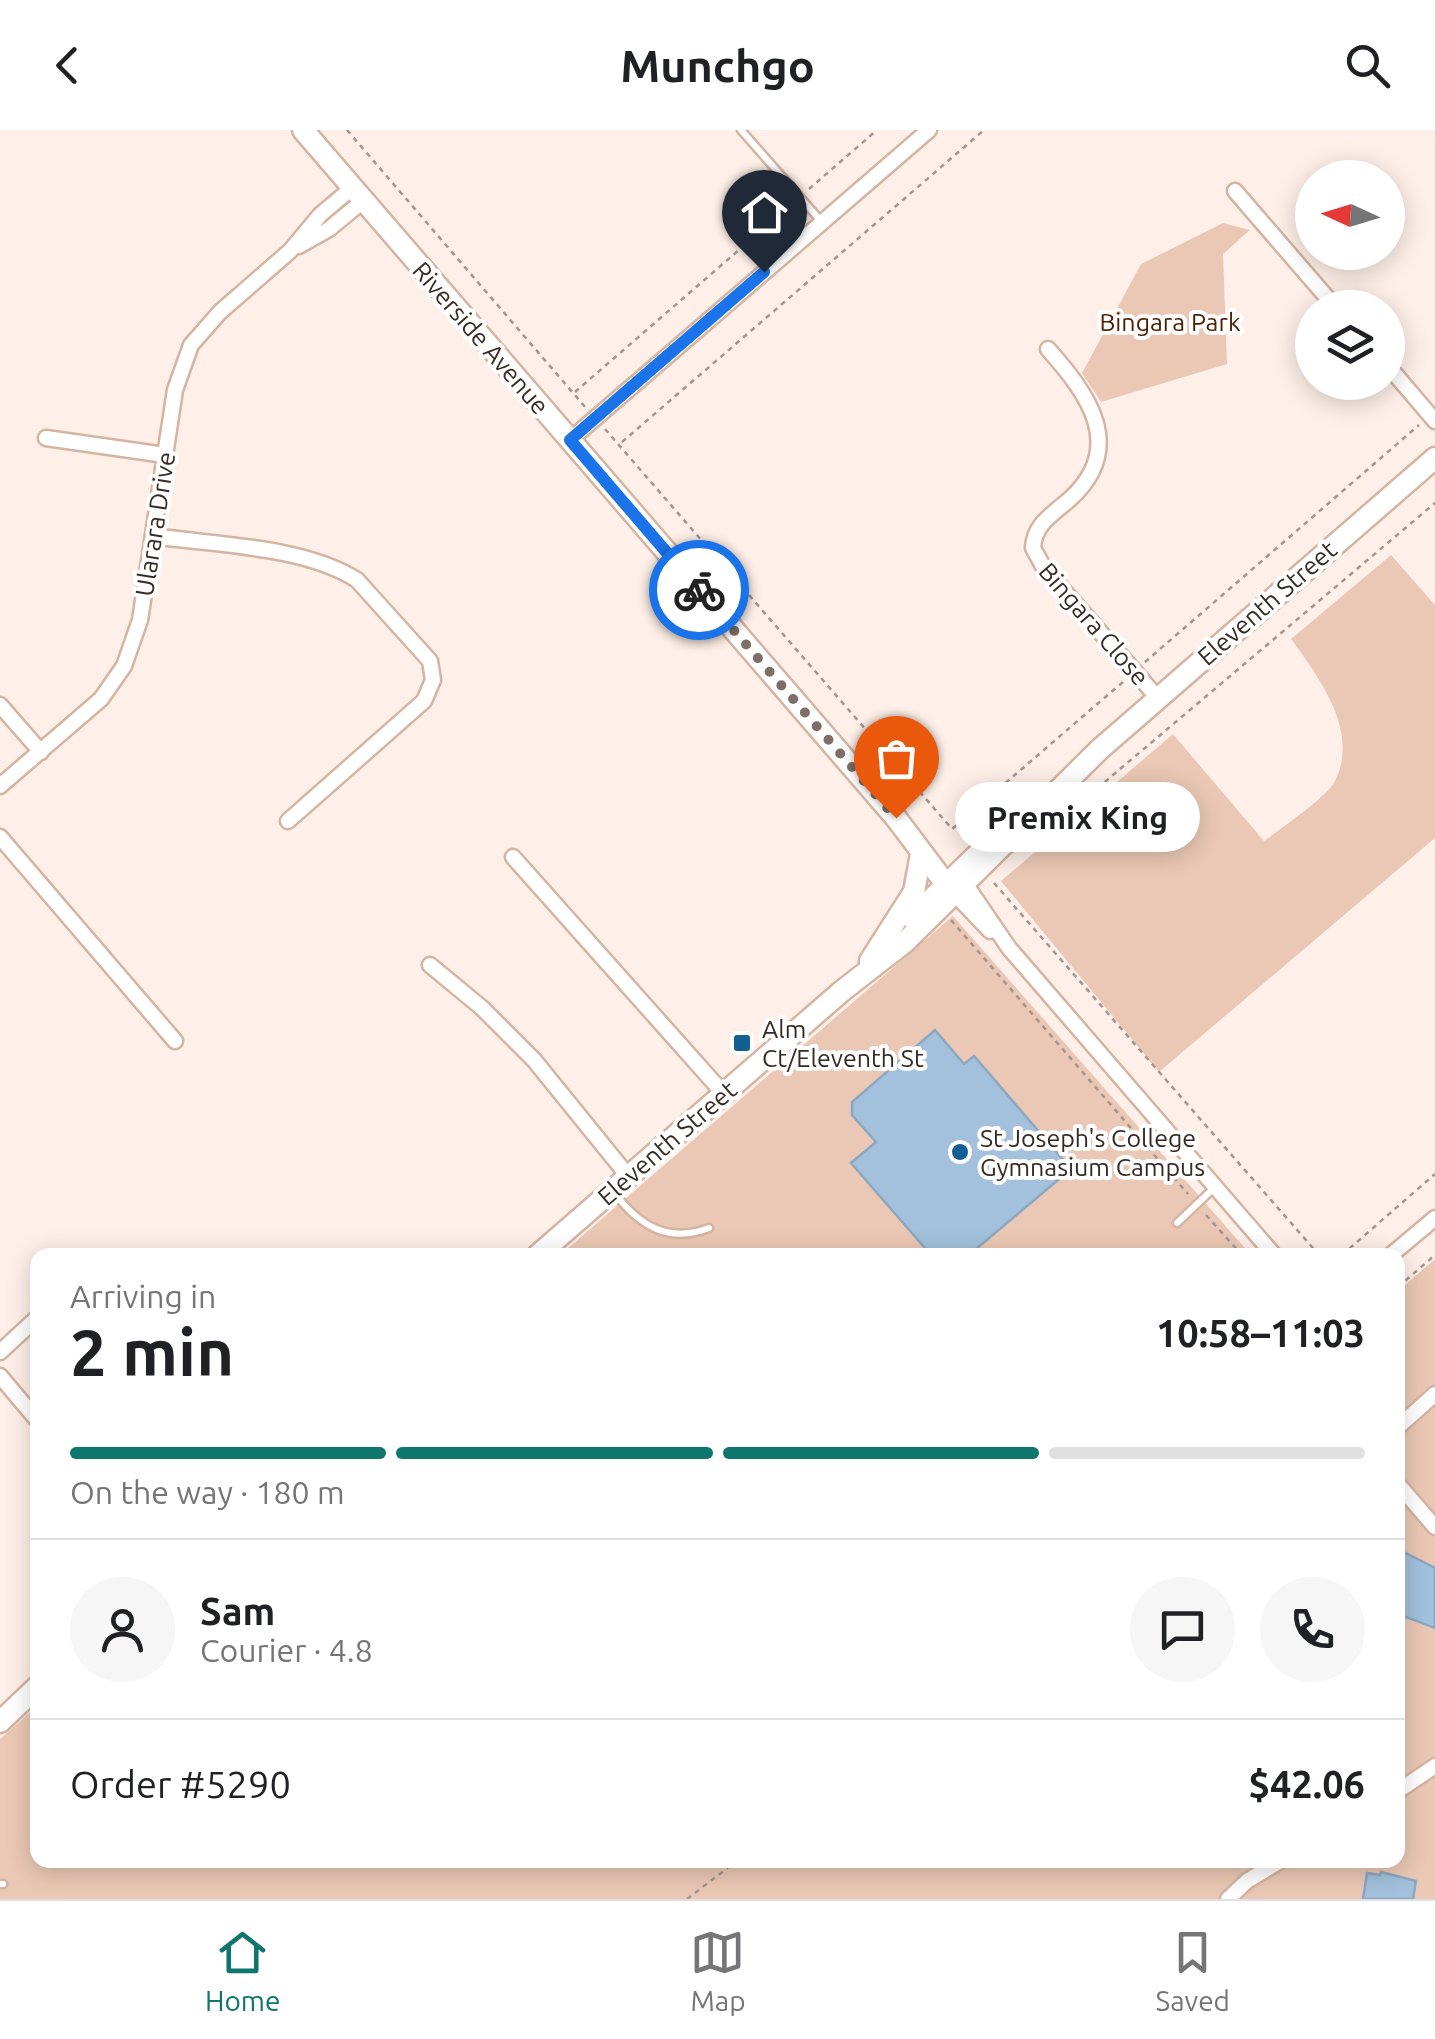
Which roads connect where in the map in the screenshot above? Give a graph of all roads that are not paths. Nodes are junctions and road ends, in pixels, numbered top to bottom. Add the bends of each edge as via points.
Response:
1 (303, 130) edge
2 (741, 130) edge
3 (929, 130) edge
4 (1235, 191) dead end
5 (358, 194) junction
6 (822, 222) junction
7 (1320, 290) edge
8 (1048, 349) dead end
9 (1405, 386) edge
10 (1433, 418) edge
11 (46, 438) dead end
12 (570, 440) junction
13 (165, 455) junction
14 (1435, 458) edge
15 (153, 536) junction
16 (1157, 697) junction
17 (0, 705) edge
18 (41, 752) junction
19 (0, 786) edge
20 (896, 818) junction
21 (288, 820) dead end
22 (0, 837) edge
23 (922, 854) junction
24 (514, 857) dead end
25 (960, 887) junction
26 (870, 961) junction
27 (430, 966) dead end
28 (842, 991) junction
29 (176, 1042) dead end
30 (724, 1094) junction
31 (620, 1183) junction
32 (1214, 1188) junction
33 (1435, 1218) edge
34 (1177, 1223) dead end
35 (709, 1228) dead end
36 (546, 1248) edge
37 (1268, 1248) edge
38 (1399, 1248) edge
39 (30, 1324) edge
40 (0, 1352) edge
41 (0, 1376) edge
42 (1435, 1394) edge
43 (30, 1412) edge
44 (1405, 1421) edge
45 (1405, 1492) edge
46 (1435, 1527) edge
47 (30, 1692) edge
48 (8, 1710) edge
49 (0, 1722) edge
50 (1435, 1766) edge
51 (1405, 1785) edge
52 (1269, 1868) edge
53 (1228, 1899) edge

1 - 5 main road, Riverside Avenue
2 - 6 lane
3 - 6 street
4 - 7 street
5 - 12 main road, Riverside Avenue
5 - 13 street, Ularara Drive via 328,229 290,251 190,345
6 - 12 street
8 - 16 street, Bingara Close via 1087,396 1098,440 1084,484 1037,530 1033,548
9 - 10 street
11 - 13 street
12 - 20 main road, Riverside Avenue
13 - 15 street, Ularara Drive
14 - 16 main road, Eleventh Street
15 - 18 street, Ularara Drive via 140,620 124,666 101,699
15 - 21 street via 297,557 344,571 430,661 433,680 424,701
16 - 25 main road, Eleventh Street
17 - 18 street
18 - 19 street, Ularara Drive
20 - 23 main road, Riverside Avenue
20 - 25 main road, Riverside Avenue
22 - 29 street
23 - 25 main road, Riverside Avenue
23 - 26 main road via 914,892
24 - 30 street
25 - 26 main road, Eleventh Street
25 - 28 main road, Eleventh Street
25 - 32 street, Riverside Avenue
26 - 28 main road, Eleventh Street
27 - 31 street via 534,1060
28 - 30 main road, Eleventh Street
30 - 31 main road, Eleventh Street
31 - 35 lane via 649,1228 677,1235
31 - 36 main road, Eleventh Street
32 - 34 lane
32 - 37 street, Riverside Avenue
33 - 38 street
39 - 40 street
41 - 43 street
42 - 44 street
45 - 46 street
47 - 48 main road
48 - 49 main road
50 - 51 street
52 - 53 street

